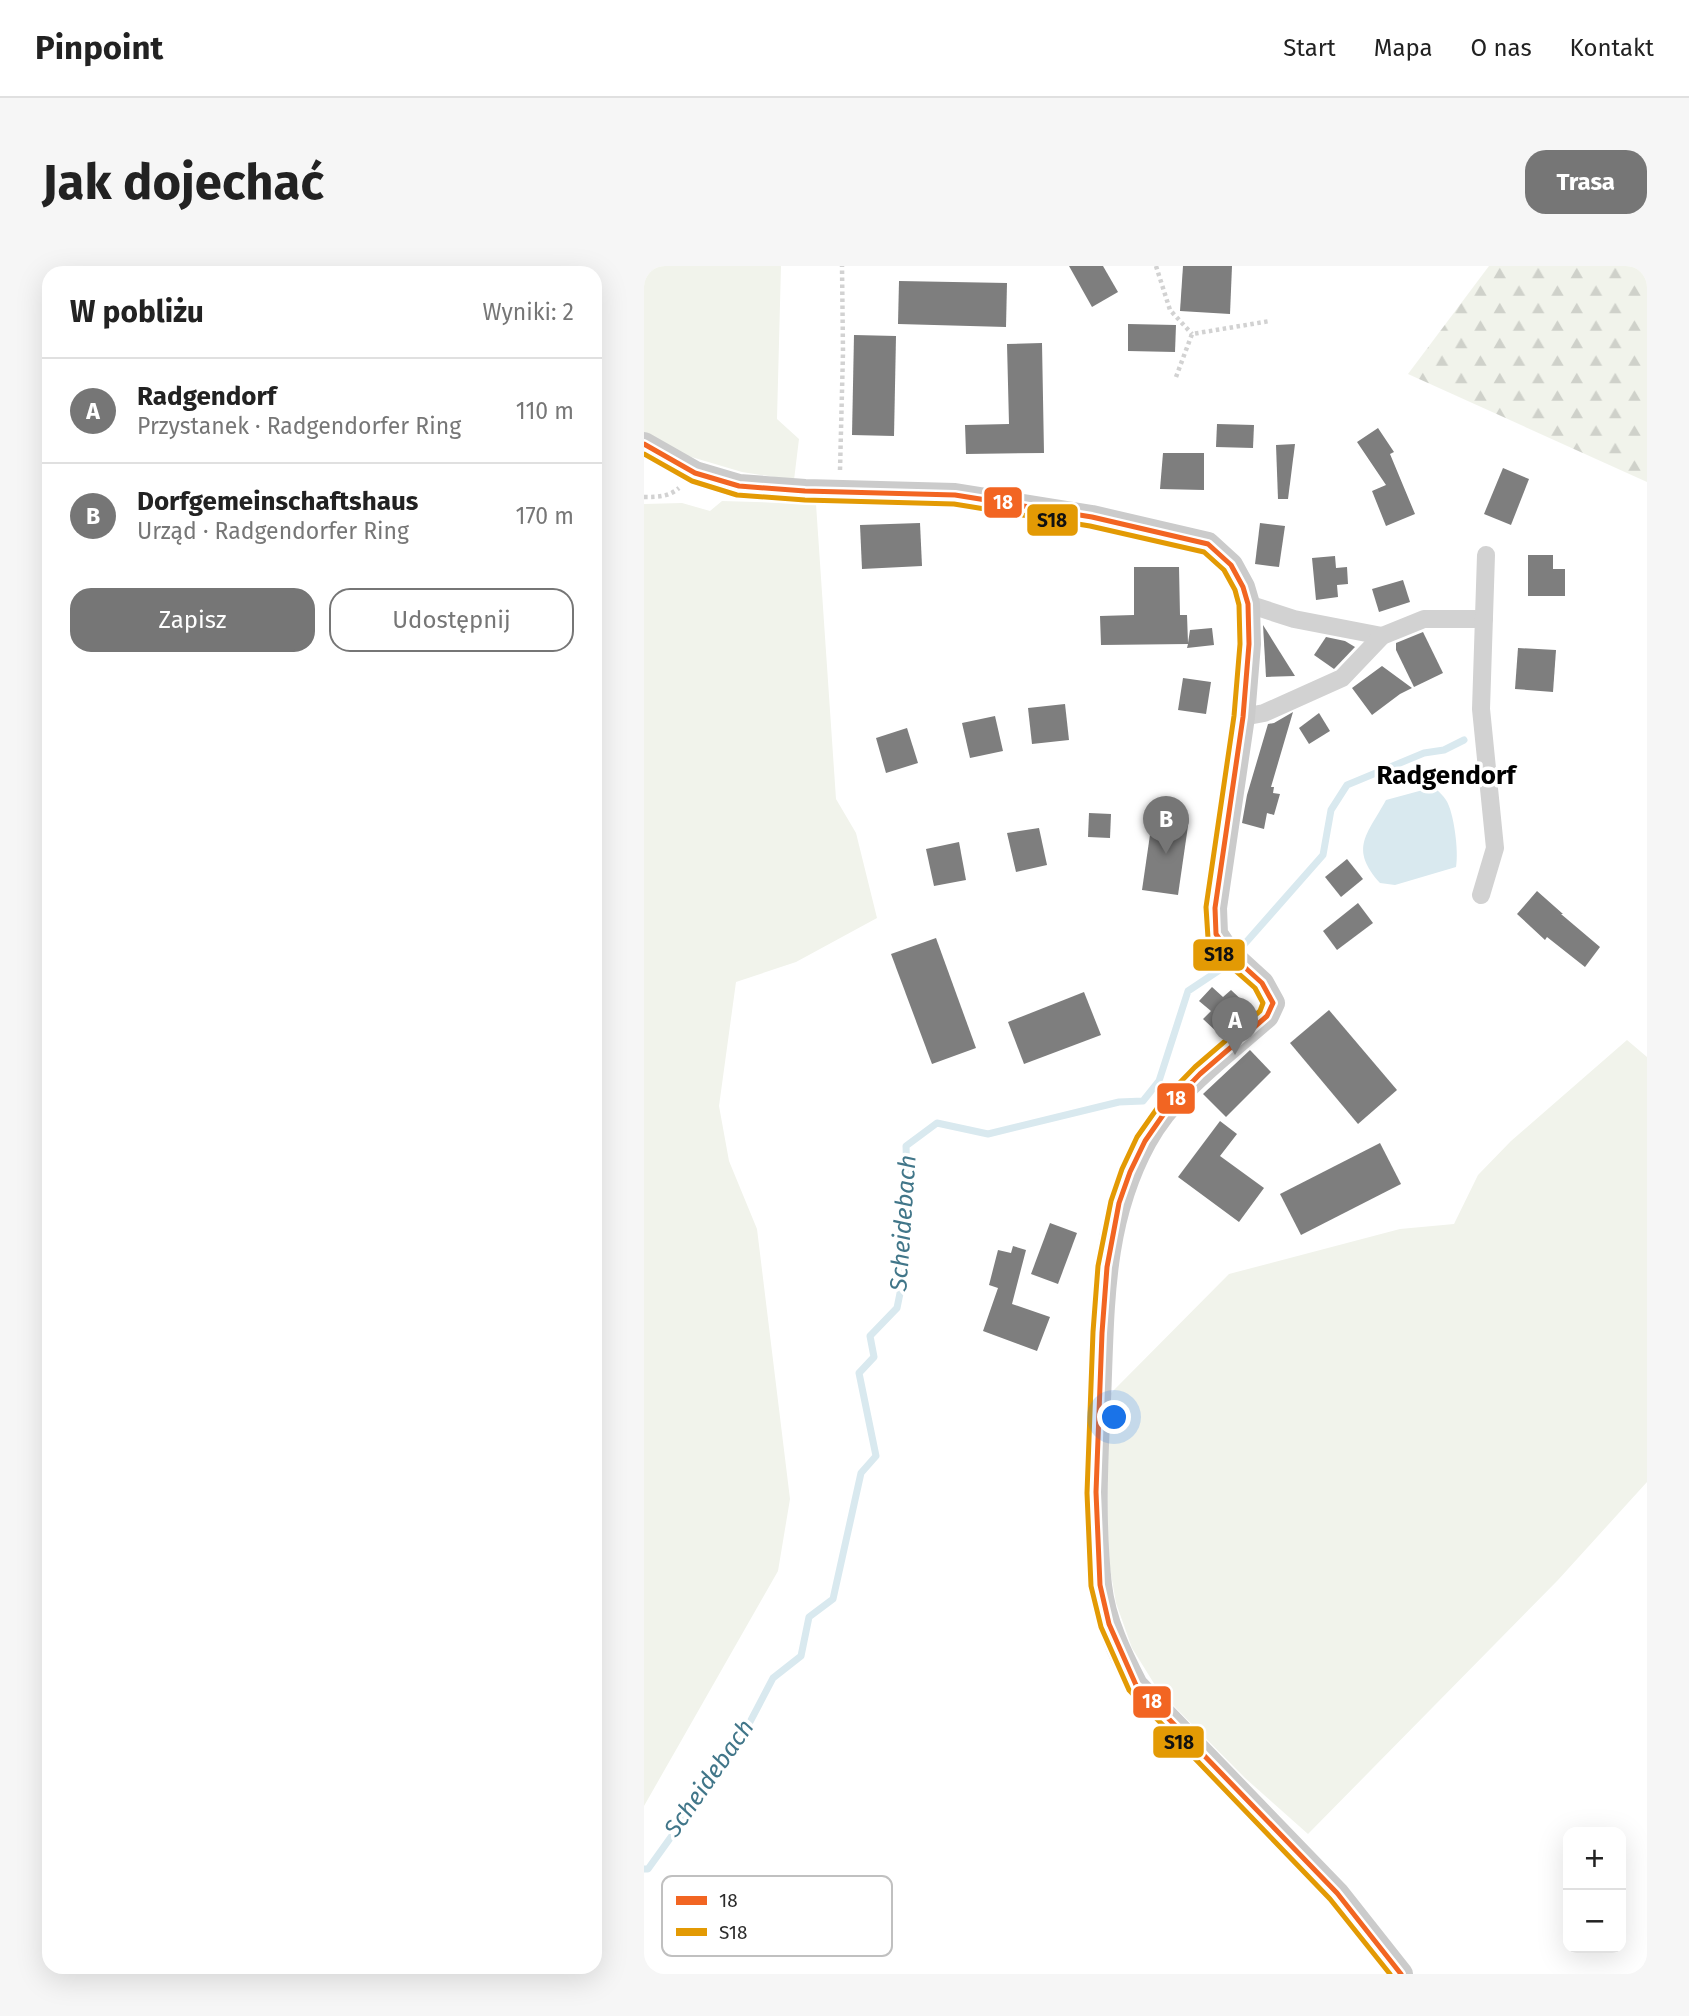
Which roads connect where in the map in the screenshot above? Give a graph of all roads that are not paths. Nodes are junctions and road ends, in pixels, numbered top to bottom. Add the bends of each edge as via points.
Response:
1 (644, 444) edge
2 (1486, 555) dead end
3 (1248, 604) junction
4 (1484, 619) junction
5 (1382, 636) junction
6 (1243, 717) junction
7 (1481, 895) dead end
8 (1401, 1974) edge

1 - 3 street via 695,473 739,486 955,495 1092,517 1208,544 1231,565
2 - 4 street
3 - 5 street via 1294,619
3 - 6 street
4 - 5 street via 1424,619
4 - 7 street via 1481,709 1495,848
5 - 6 street via 1342,678
6 - 8 street via 1215,908 1216,934 1228,952 1262,983 1273,1003 1267,1016 1181,1091 1146,1139 1109,1239 1096,1483 1100,1587 1116,1646 1136,1685 1337,1893

